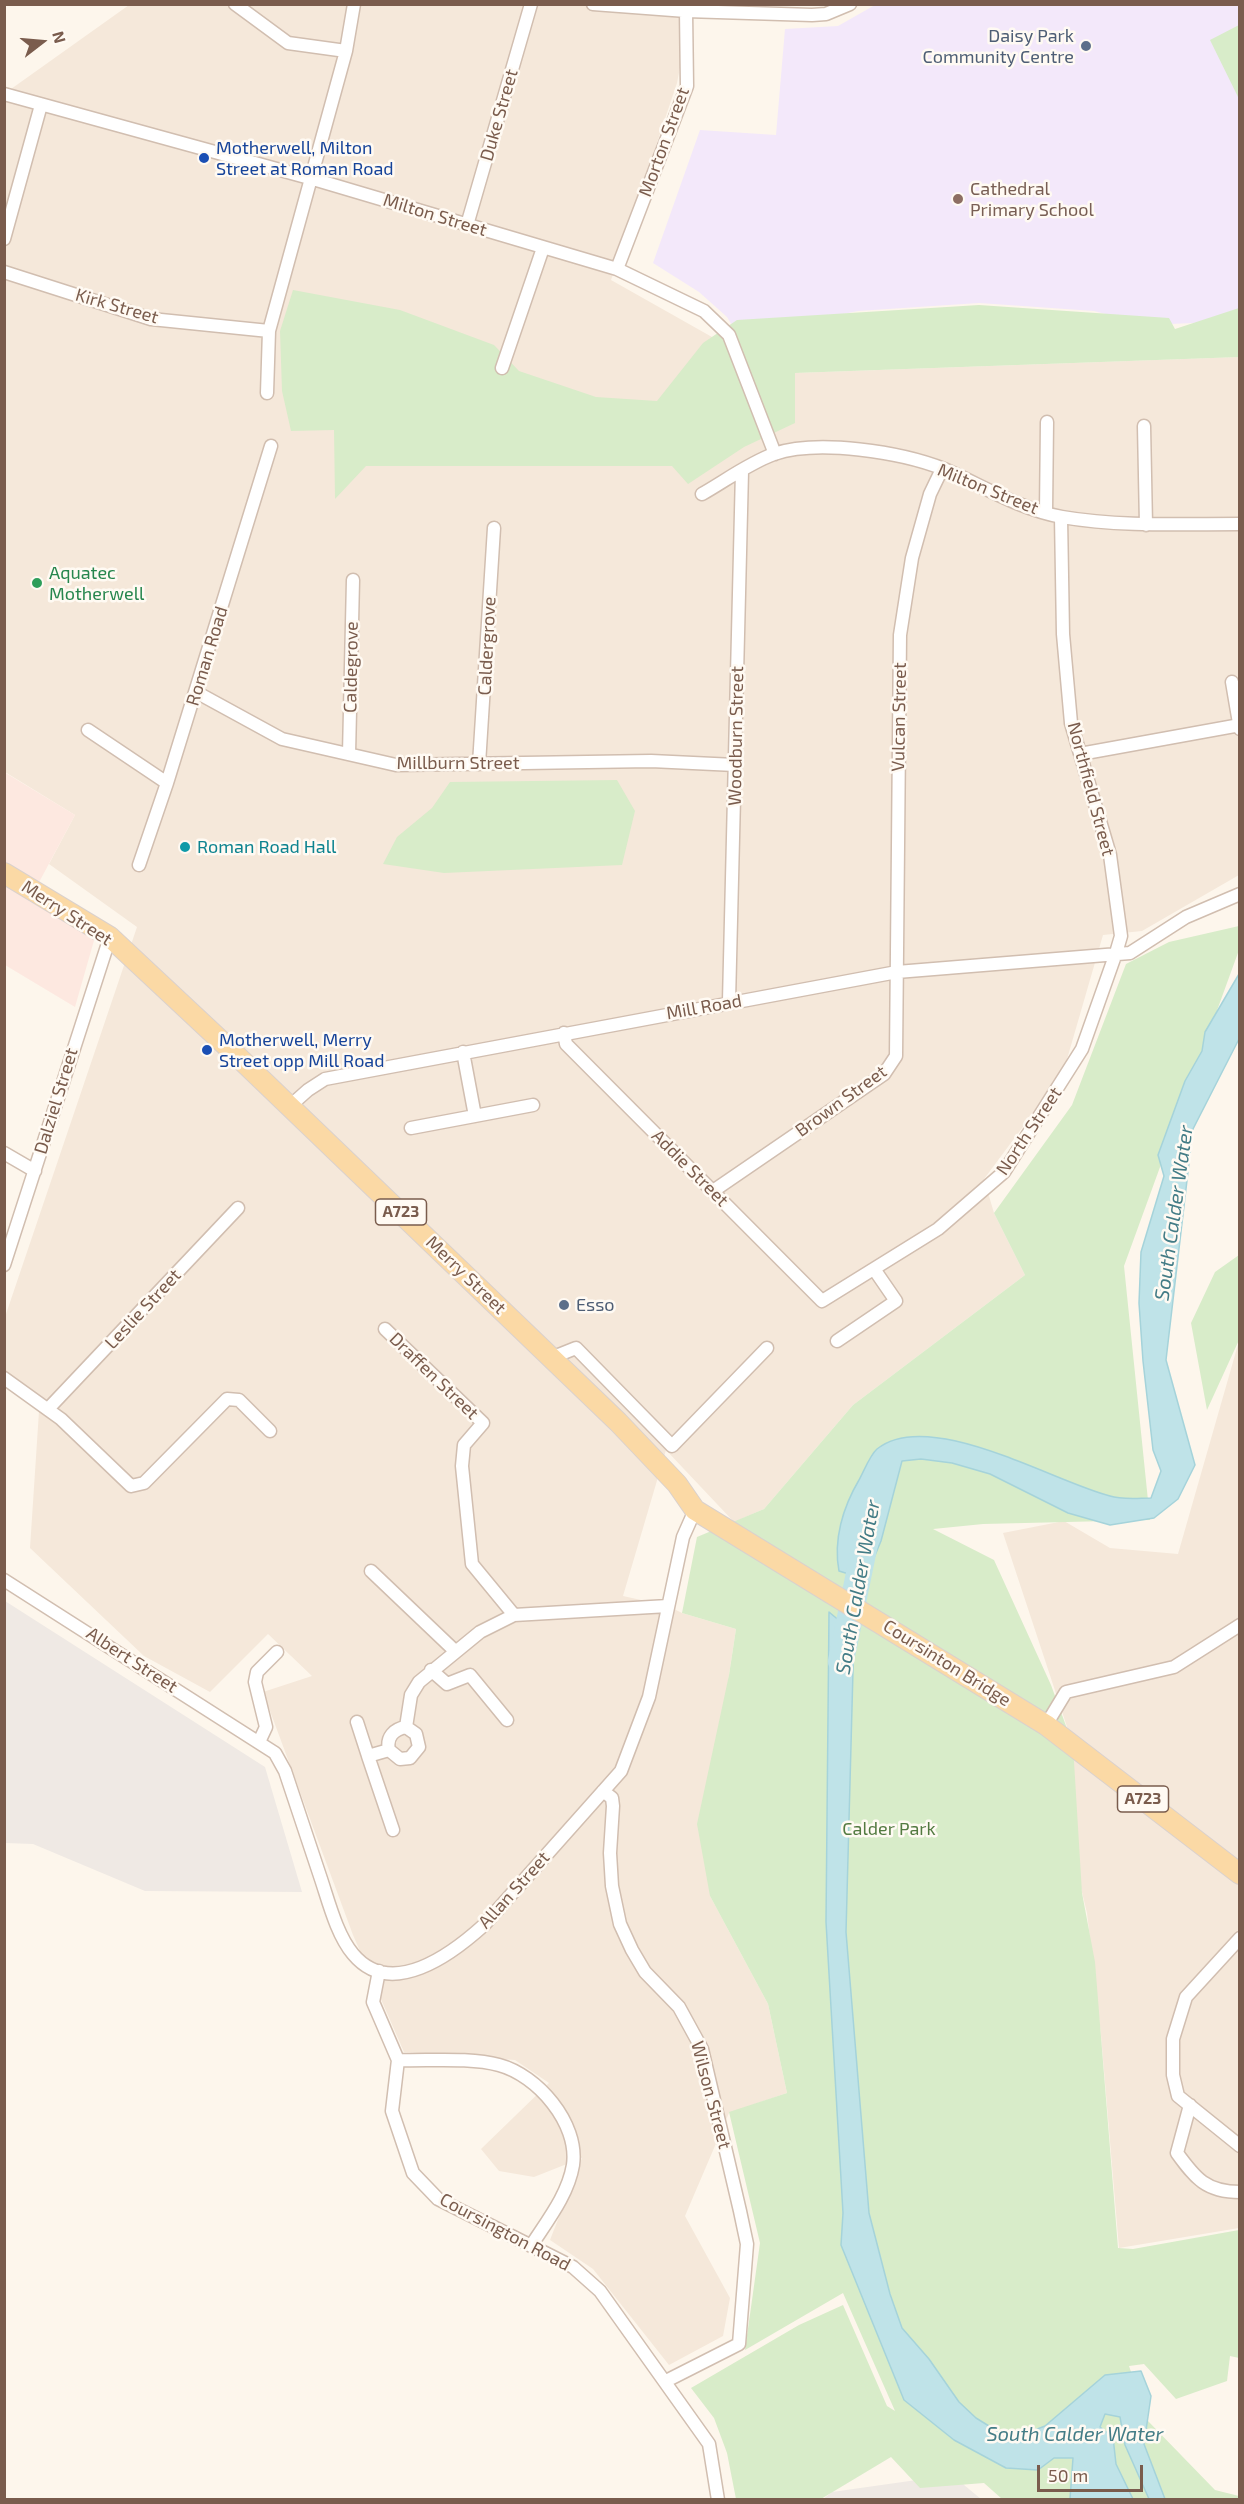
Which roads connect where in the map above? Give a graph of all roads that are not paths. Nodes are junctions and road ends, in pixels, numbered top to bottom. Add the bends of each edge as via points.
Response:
1 (235, 4) edge
2 (354, 4) edge
3 (531, 4) edge
4 (593, 4) edge
5 (850, 4) edge
6 (686, 11) junction
7 (346, 51) junction
8 (4, 94) edge
9 (41, 105) junction
10 (313, 179) junction
11 (467, 225) junction
12 (4, 239) edge
13 (543, 248) junction
14 (617, 269) junction
15 (4, 272) edge
16 (269, 331) junction
17 (502, 368) dead end
18 (267, 393) dead end
19 (1047, 422) dead end
20 (1144, 426) dead end
21 (271, 446) dead end
22 (775, 454) junction
23 (942, 469) junction
24 (742, 471) junction
25 (702, 494) dead end
26 (1046, 512) junction
27 (1061, 517) junction
28 (1239, 524) edge
29 (1146, 525) junction
30 (494, 528) dead end
31 (353, 580) dead end
32 (1232, 682) dead end
33 (196, 692) junction
34 (1239, 726) edge
35 (88, 730) dead end
36 (349, 754) junction
37 (1080, 754) junction
38 (479, 764) junction
39 (735, 765) junction
40 (168, 783) junction
41 (139, 865) dead end
42 (4, 873) edge
43 (1239, 894) edge
44 (110, 938) junction
45 (1116, 953) junction
46 (897, 972) junction
47 (729, 1001) junction
48 (564, 1033) junction
49 (463, 1052) junction
50 (290, 1106) junction
51 (532, 1106) dead end
52 (475, 1116) junction
53 (411, 1128) dead end
54 (4, 1153) edge
55 (35, 1171) junction
56 (713, 1191) junction
57 (238, 1208) dead end
58 (4, 1265) edge
59 (874, 1269) junction
60 (822, 1301) joint
61 (385, 1329) dead end
62 (837, 1341) dead end
63 (767, 1348) dead end
64 (551, 1358) junction
65 (4, 1378) edge
66 (48, 1409) junction
67 (270, 1431) dead end
68 (695, 1510) junction
69 (786, 1564) joint
70 (371, 1571) dead end
71 (4, 1580) edge
72 (668, 1606) junction
73 (514, 1615) junction
74 (1239, 1625) edge
75 (455, 1651) junction
76 (277, 1652) dead end
77 (431, 1670) junction
78 (507, 1720) dead end
79 (357, 1722) dead end
80 (1046, 1725) junction
81 (406, 1727) junction
82 (259, 1742) junction
83 (389, 1750) junction
84 (368, 1756) junction
85 (603, 1791) junction
86 (393, 1830) dead end
87 (1239, 1874) edge
88 (1239, 1938) edge
89 (379, 1971) junction
90 (398, 2060) junction
91 (1190, 2105) junction
92 (1239, 2145) edge
93 (1239, 2192) edge
94 (531, 2246) junction
95 (666, 2381) junction
96 (718, 2499) edge

1 - 7 street via 288,43
2 - 7 street
3 - 11 street, Duke Street
4 - 6 street
5 - 6 street via 812,15
6 - 14 street, Morton Street via 687,86
7 - 10 street
8 - 9 street, Milton Street
9 - 10 street, Milton Street via 105,119
9 - 12 street
10 - 11 street, Milton Street
10 - 16 street
11 - 13 street, Milton Street
13 - 14 street, Milton Street
13 - 17 street
14 - 22 street, Milton Street via 704,311 729,335
15 - 16 street, Kirk Street via 152,319
16 - 18 street
19 - 26 street
20 - 29 street
21 - 33 street, Roman Road
22 - 23 street, Milton Street via 816,449 879,450
22 - 24 street, Milton Street
23 - 26 street, Milton Street via 1021,505
23 - 46 street, Vulcan Street via 930,494 912,558 900,635
24 - 25 street, Milton Street
24 - 39 street, Woodburn Street
26 - 27 street, Milton Street
27 - 29 street, Milton Street
27 - 37 street, Northfield Street via 1063,634 1071,723
28 - 29 street, Milton Street
30 - 38 street, Caldergrove
31 - 36 street, Caldegrove
32 - 34 street
33 - 36 street, Millburn Street via 282,739
33 - 40 street, Roman Road
34 - 37 street
35 - 40 street
36 - 38 street, Millburn Street via 396,765
37 - 45 street, Northfield Street via 1110,855 1121,936
38 - 39 street, Millburn Street via 651,761
39 - 47 street, Woodburn Street
40 - 41 street, Roman Road
42 - 44 main road, Merry Street / A723
43 - 45 street, Mill Road via 1186,917 1130,953
44 - 50 main road, Merry Street / A723
44 - 55 street, Dalziel Street
45 - 46 street, Mill Road
45 - 59 street, North Street via 1082,1049 1004,1172 938,1229
46 - 47 street, Mill Road
46 - 56 street, Brown Street via 898,1049 889,1069
47 - 48 street, Mill Road
48 - 49 street, Mill Road
48 - 56 street, Addie Street via 566,1044
49 - 50 street, Mill Road via 325,1079
49 - 52 street
50 - 64 main road, Merry Street / A723
51 - 52 street
52 - 53 street
54 - 55 street
55 - 58 street, Dalziel Street
56 - 60 street, Addie Street
57 - 66 street, Leslie Street
59 - 60 street, North Street
59 - 62 street via 896,1301
61 - 73 street, Draffen Street via 483,1424 464,1445 462,1466 472,1564
63 - 64 street via 672,1446 576,1348
64 - 68 main road, Merry Street / A723 via 647,1453
65 - 66 street
66 - 67 street via 131,1486 137,1487 226,1399 238,1400
68 - 69 main road, Merry Street / A723
68 - 72 street, Allan Street via 683,1537
69 - 80 main road, Coursinton Bridge / A723
70 - 75 street
71 - 82 street, Albert Street
72 - 73 street
72 - 85 street, Allan Street via 649,1697 621,1771
73 - 75 street via 480,1632
74 - 80 street via 1174,1667 1066,1692
75 - 77 street
76 - 82 street via 257,1672 255,1682 266,1726
77 - 78 street via 447,1684 470,1675
77 - 81 street via 411,1695
79 - 84 street
80 - 87 main road, A723
81 - 83 street via 390,1735
81 - 83 street via 416,1734 417,1752 405,1760
82 - 89 street via 275,1754 285,1771 347,1945 360,1962
83 - 84 street
84 - 86 street
85 - 89 street, Allan Street via 484,1925 463,1943 414,1970 397,1974
85 - 95 street, Wilson Street via 612,1798 614,1806 610,1853 620,1924 645,1972 678,2007 702,2049 747,2244 739,2344
88 - 91 street via 1186,1997 1173,2039 1173,2075 1178,2096
89 - 90 street via 373,2002
90 - 94 street, Coursington Road via 392,2111 413,2173 438,2199
90 - 94 street via 496,2064 516,2070 546,2094 564,2124 573,2164 568,2184
91 - 92 street
91 - 93 street via 1177,2153 1196,2180 1226,2192
94 - 95 street, Coursington Road via 573,2267 600,2291
95 - 96 street, Coursington Road via 709,2444

